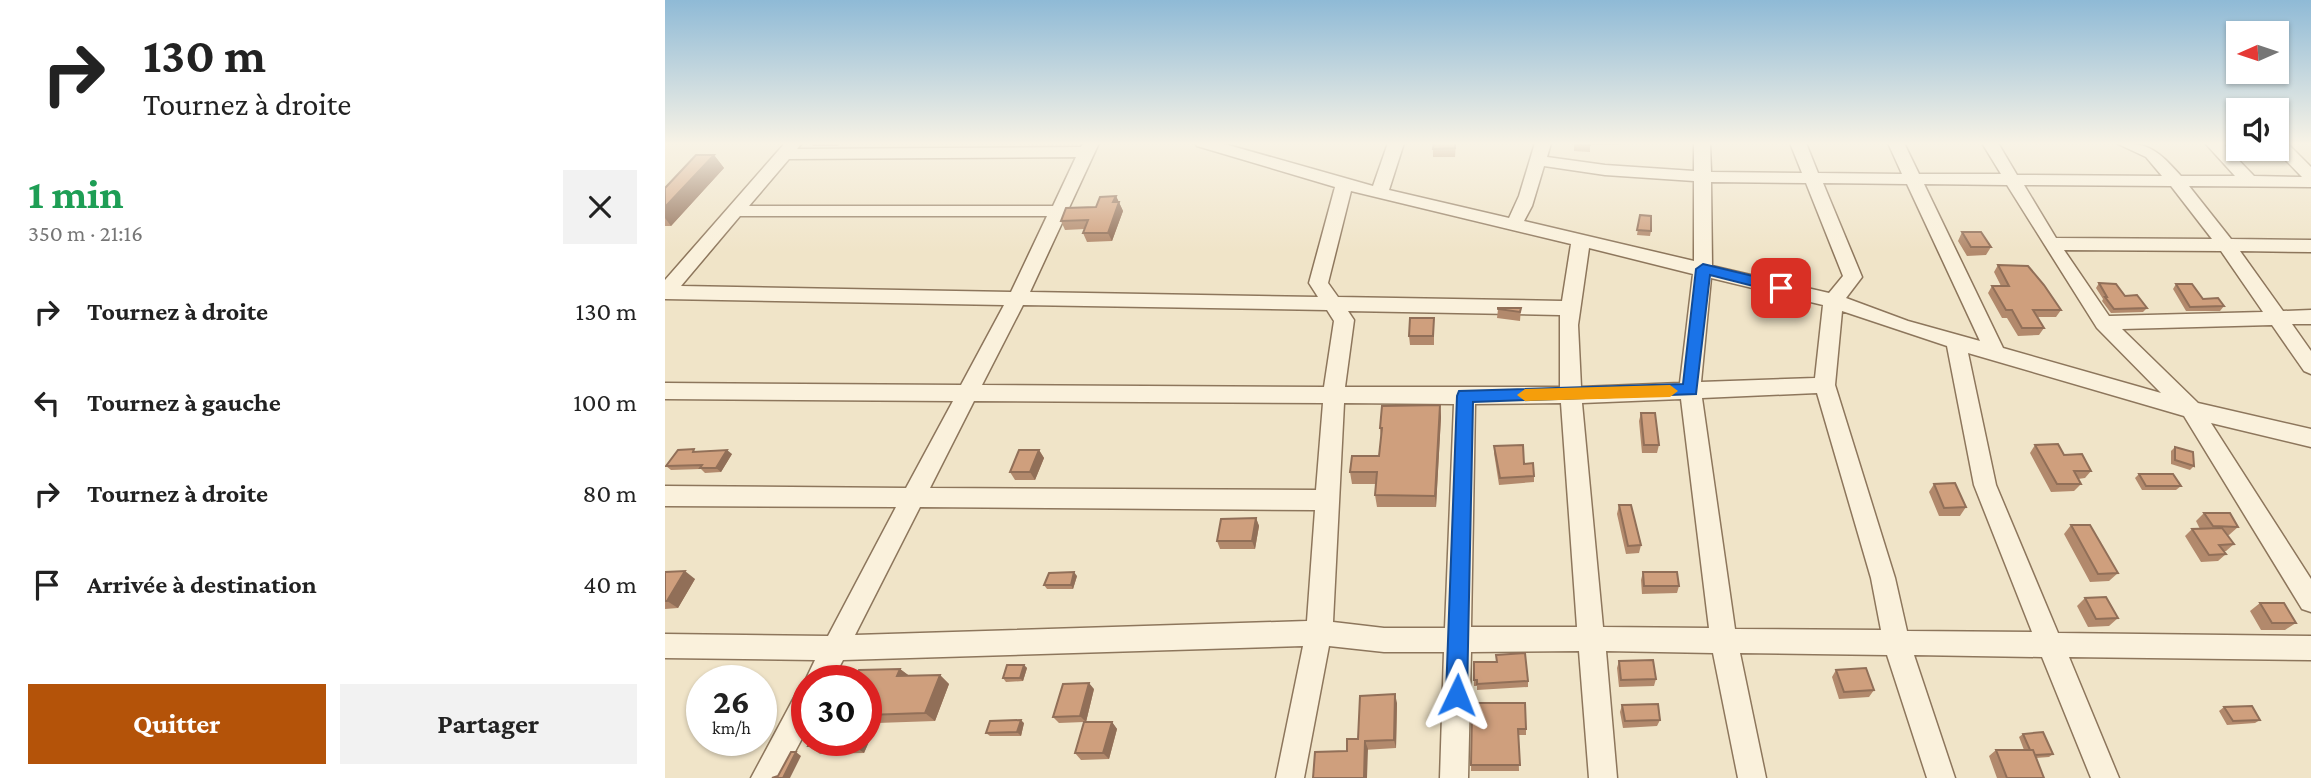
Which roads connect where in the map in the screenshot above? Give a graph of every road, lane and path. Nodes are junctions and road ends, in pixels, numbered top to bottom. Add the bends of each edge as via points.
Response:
1 (764, 179) edge
2 (1074, 179) edge
3 (1327, 179) edge
4 (1384, 179) edge
5 (1532, 179) edge
6 (1703, 179) edge
7 (1813, 179) edge
8 (1915, 179) edge
9 (1945, 179) edge
10 (2247, 179) edge
11 (2012, 180) junction
12 (2311, 180) edge
13 (2176, 181) junction
14 (2251, 183) junction
15 (1343, 184) junction
16 (1380, 191) junction
17 (736, 211) junction
18 (1059, 211) junction
19 (1514, 223) junction
20 (1581, 239) junction
21 (2050, 243) junction
22 (2226, 246) junction
23 (2311, 246) edge
24 (1703, 269) junction
25 (665, 292) edge
26 (1017, 298) junction
27 (1833, 301) junction
28 (1332, 303) junction
29 (1571, 308) junction
30 (2311, 317) edge
31 (2277, 318) junction
32 (2104, 323) junction
33 (1956, 341) junction
34 (1995, 352) junction
35 (2311, 366) edge
36 (1825, 385) junction
37 (1690, 390) junction
38 (665, 391) edge
39 (968, 392) junction
40 (1333, 394) junction
41 (1570, 395) junction
42 (1465, 396) junction
43 (2191, 410) junction
44 (2311, 438) edge
45 (665, 496) edge
46 (913, 498) junction
47 (1327, 500) junction
48 (2311, 601) edge
49 (1318, 633) junction
50 (1593, 639) junction
51 (1458, 640) junction
52 (1724, 641) junction
53 (1897, 645) junction
54 (665, 646) edge
55 (2051, 646) junction
56 (835, 648) junction
57 (2311, 648) edge
58 (826, 665) edge
59 (791, 730) edge
60 (765, 778) edge
61 (1290, 778) edge
62 (1454, 778) edge
63 (1603, 778) edge
64 (1752, 778) edge
65 (1941, 778) edge
66 (2105, 778) edge

1 - 17 street
2 - 18 street
3 - 15 street
4 - 16 street
5 - 19 street via 1523,211
6 - 24 street
7 - 27 street via 1853,276
8 - 34 street
9 - 11 street
10 - 14 street
11 - 13 street
11 - 21 street
12 - 14 street
13 - 14 street
13 - 22 street
15 - 16 street
15 - 28 street via 1318,283
16 - 19 street
17 - 18 street
17 - 25 street
18 - 26 street
19 - 20 street
20 - 24 street
20 - 29 street
21 - 22 street
21 - 32 street
22 - 23 street
22 - 31 street
24 - 27 street
24 - 37 street
25 - 26 street
26 - 28 street
26 - 39 street
27 - 33 street
27 - 36 street
28 - 29 street
28 - 40 street via 1344,320
29 - 41 street
30 - 31 street
31 - 32 street
31 - 35 street
32 - 43 street
33 - 34 street
33 - 55 street via 1985,485
34 - 43 street
36 - 37 street
36 - 53 street via 1883,578
37 - 41 street
37 - 52 street
38 - 39 street
39 - 40 street
39 - 46 street
40 - 42 street
40 - 47 street
41 - 42 street
41 - 50 street
42 - 51 street
43 - 44 street
43 - 48 street
45 - 46 street
46 - 47 street
46 - 56 street
47 - 49 street
49 - 51 street via 1384,640
49 - 56 street
49 - 61 street
50 - 51 street
50 - 52 street
50 - 63 street
51 - 62 street
52 - 53 street
52 - 64 street
53 - 55 street
53 - 65 street
54 - 56 street
55 - 57 street
55 - 66 street
56 - 58 street
59 - 60 street

